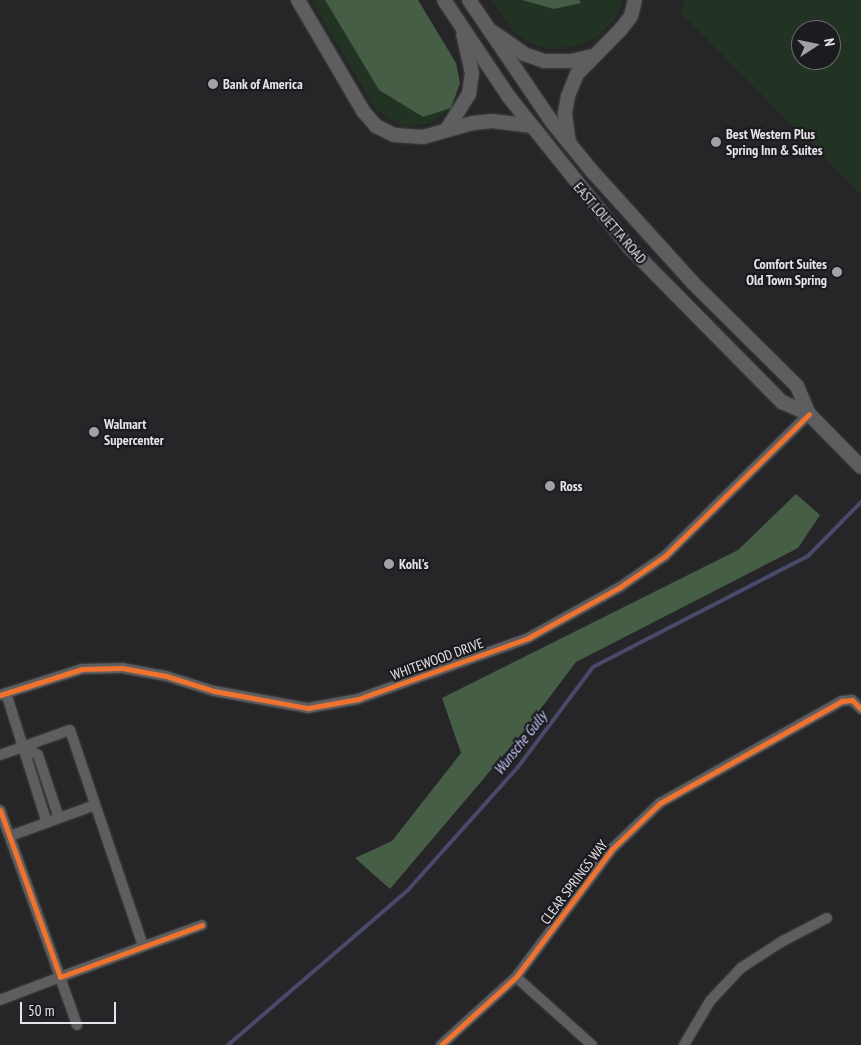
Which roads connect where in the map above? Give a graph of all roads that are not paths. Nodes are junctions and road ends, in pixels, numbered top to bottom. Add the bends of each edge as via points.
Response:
1 (298, 0) edge
2 (444, 0) edge
3 (469, 0) edge
4 (635, 0) edge
5 (486, 27) junction
6 (461, 28) junction
7 (594, 56) junction
8 (531, 126) junction
9 (447, 129) junction
10 (569, 142) junction
11 (605, 219) junction
12 (638, 223) junction
13 (809, 414) junction
14 (861, 467) edge
15 (3, 694) edge
16 (861, 709) edge
17 (24, 746) junction
18 (0, 755) edge
19 (95, 805) junction
20 (0, 810) edge
21 (59, 818) junction
22 (47, 823) junction
23 (10, 836) junction
24 (827, 918) dead end
25 (202, 925) dead end
26 (143, 946) junction
27 (60, 977) junction
28 (516, 977) junction
29 (0, 1000) edge
30 (77, 1025) dead end
31 (441, 1045) edge
32 (592, 1045) edge
33 (684, 1045) edge

1 - 9 main road via 363,111 376,126 408,138
2 - 6 main road, EAST LOUETTA ROAD
3 - 5 main road, EAST LOUETTA ROAD
4 - 7 main road via 631,16
5 - 7 main road via 524,54 544,61 571,61
5 - 10 main road, EAST LOUETTA ROAD
6 - 8 main road, EAST LOUETTA ROAD
6 - 9 main road via 472,73 469,94
7 - 10 main road via 577,74 568,96
8 - 9 main road via 492,121
8 - 11 main road, EAST LOUETTA ROAD
10 - 12 main road, EAST LOUETTA ROAD
11 - 12 main road
11 - 13 main road, EAST LOUETTA ROAD via 782,402
12 - 13 main road, EAST LOUETTA ROAD via 693,283 797,386
13 - 14 main road, EAST LOUETTA ROAD
13 - 15 street, WHITEWOOD DRIVE via 666,556 620,588 528,638 358,699 308,708 214,691 166,676 122,668 82,669
15 - 17 street
16 - 28 street, CLEAR SPRINGS WAY via 849,700 681,789 650,811 612,849
17 - 18 street
17 - 19 street via 70,730
17 - 21 street via 38,755
17 - 22 street via 25,761
19 - 21 street
19 - 26 street
20 - 23 street
21 - 22 street
22 - 23 street
23 - 27 street
24 - 33 street via 781,942 742,968 710,1001
25 - 26 street
26 - 27 street
27 - 29 street
27 - 30 street
28 - 31 street, CLEAR SPRINGS WAY
28 - 32 street

